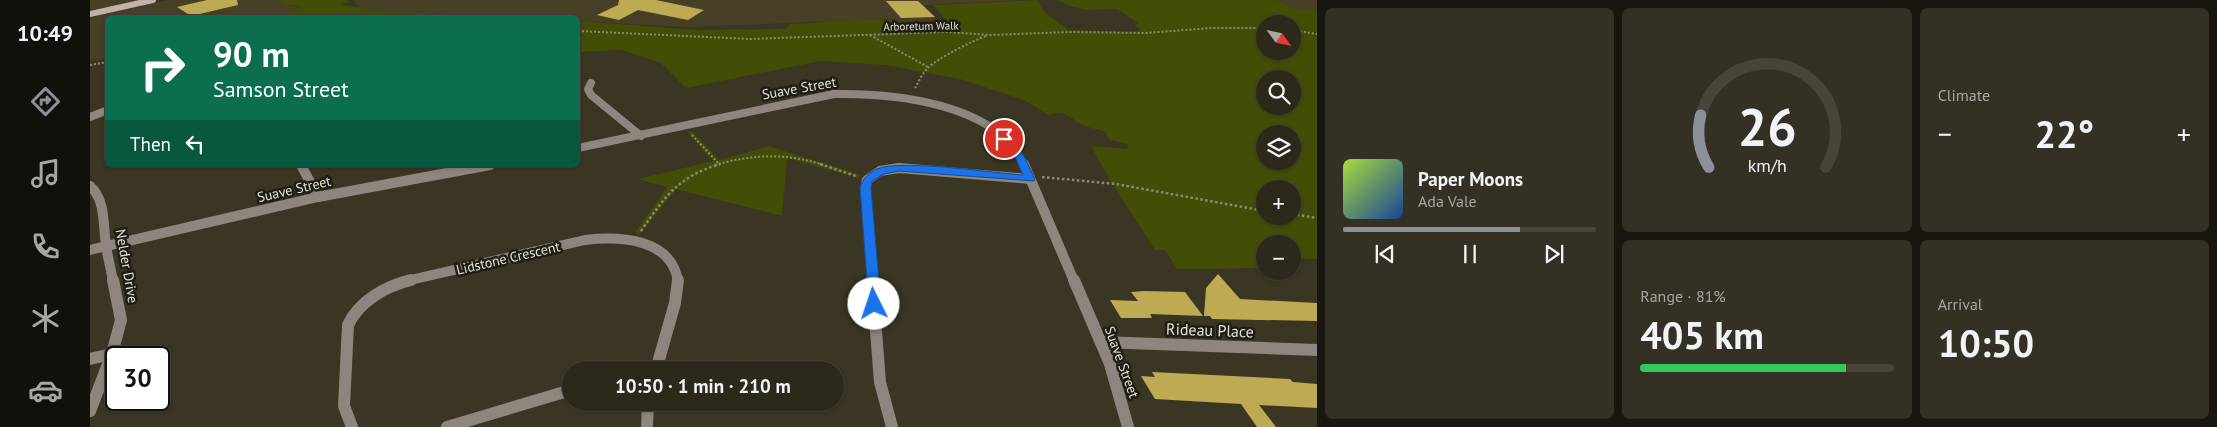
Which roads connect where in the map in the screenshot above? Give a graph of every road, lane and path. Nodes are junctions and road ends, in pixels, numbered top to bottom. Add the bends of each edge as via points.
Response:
1 (153, 0) edge
2 (90, 14) edge
3 (1256, 28) edge
4 (580, 31) edge
5 (1301, 31) edge
6 (869, 34) junction
7 (1317, 34) edge
8 (990, 35) junction
9 (105, 62) edge
10 (90, 65) edge
11 (928, 68) junction
12 (591, 82) dead end
13 (909, 98) junction
14 (105, 111) edge
15 (90, 117) edge
16 (689, 131) dead end
17 (641, 136) junction
18 (580, 148) edge
19 (720, 165) junction
20 (302, 167) edge
21 (479, 167) edge
22 (1029, 177) junction
23 (868, 180) junction
24 (90, 186) edge
25 (318, 198) junction
26 (1256, 209) edge
27 (1301, 215) edge
28 (1317, 218) edge
29 (634, 240) junction
30 (106, 247) junction
31 (90, 250) edge
32 (1101, 342) junction
33 (114, 346) edge
34 (1317, 350) edge
35 (105, 356) edge
36 (90, 359) edge
37 (658, 361) edge
38 (105, 372) edge
39 (562, 393) edge
40 (90, 411) edge
41 (648, 411) edge
42 (352, 427) edge
43 (447, 427) edge
44 (647, 427) edge
45 (892, 427) edge
46 (1128, 427) edge

1 - 2 main road
3 - 8 path, Arboretum Walk
4 - 6 path, Arboretum Walk via 750,38
5 - 7 path
6 - 8 path, Arboretum Walk via 947,32
6 - 11 path
8 - 11 path via 965,43
9 - 10 path
11 - 13 path
12 - 17 street via 588,89 591,95
13 - 17 street, Suave Street via 859,93 823,95
13 - 22 street, Suave Street via 952,110 988,127 1014,150
14 - 15 street
16 - 19 path
17 - 18 street, Suave Street
19 - 23 path via 782,155
19 - 29 path via 698,172 676,185
20 - 25 street
21 - 25 street, Suave Street
22 - 23 street via 899,168 880,171
22 - 26 path via 1116,184
22 - 32 street, Suave Street
23 - 45 street via 865,188 880,382
24 - 30 street, Nelder Drive via 97,192 102,207
25 - 30 street, Suave Street
27 - 28 path
29 - 37 street, Lidstone Crescent via 661,252 677,274 676,294
29 - 42 street, Lidstone Crescent via 607,237 585,240 399,283 377,293 358,308 348,325 344,406
30 - 31 street, Suave Street
30 - 33 street, Nelder Drive via 121,320
32 - 34 street, Rideau Place
32 - 46 street, Suave Street via 1117,382
35 - 36 street
38 - 40 street, Nelder Drive
39 - 43 street
41 - 44 street

